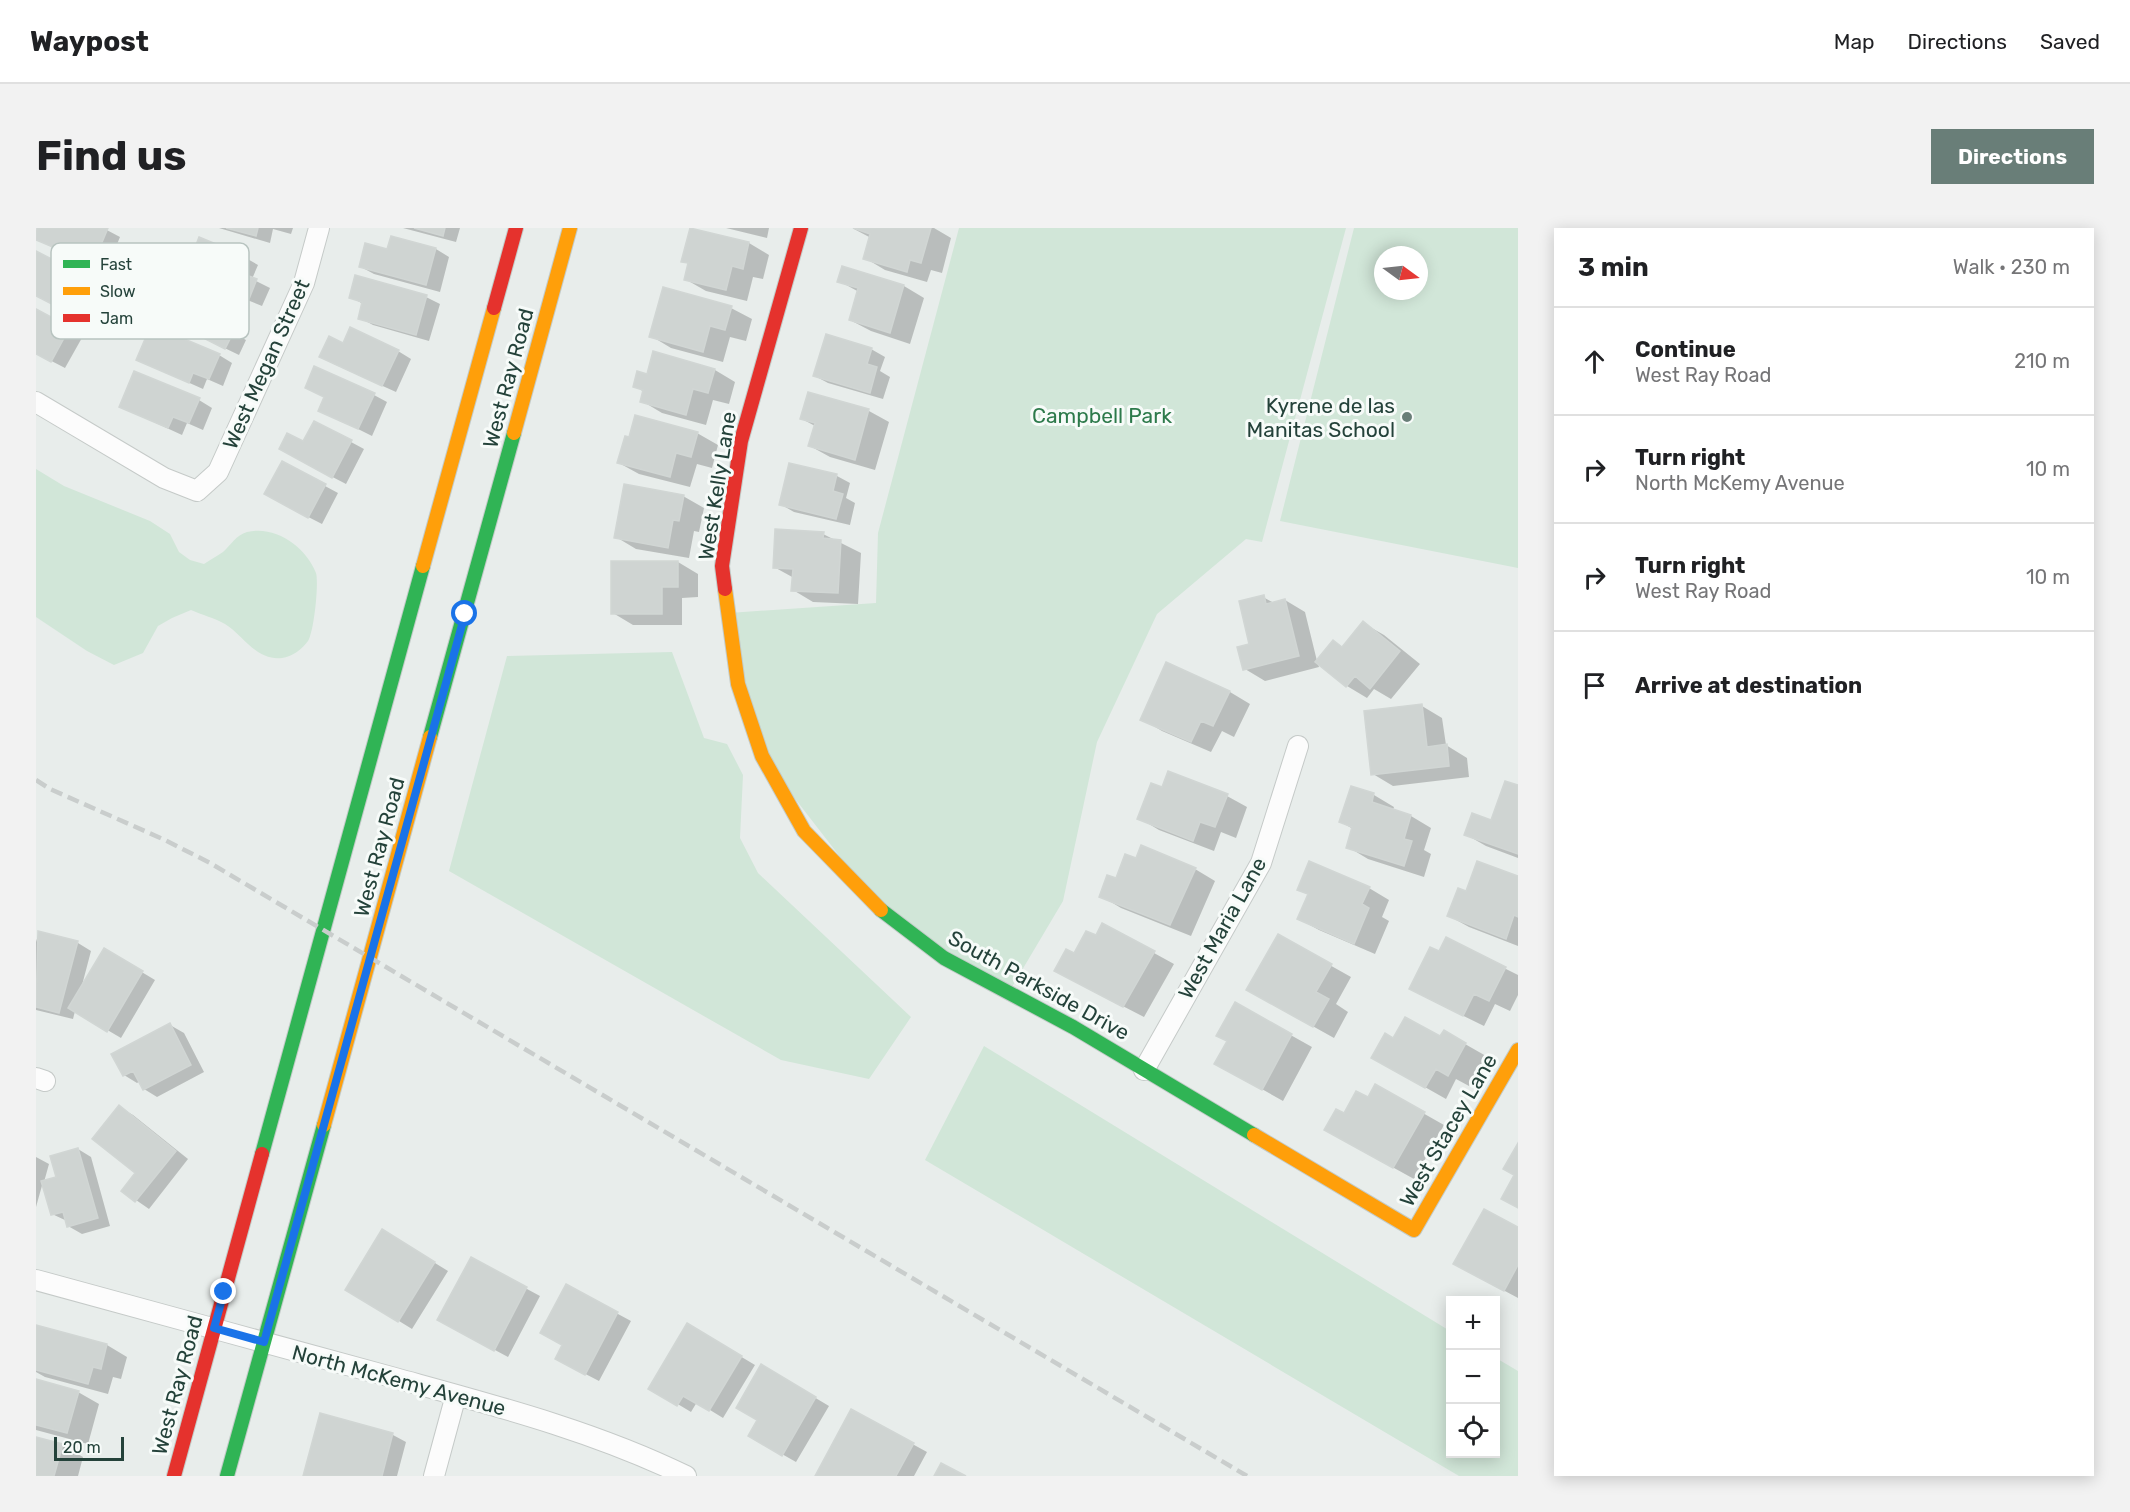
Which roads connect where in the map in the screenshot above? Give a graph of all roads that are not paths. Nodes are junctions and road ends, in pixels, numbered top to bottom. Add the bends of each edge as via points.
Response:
1 (320, 228) edge
2 (516, 228) edge
3 (570, 228) edge
4 (801, 228) edge
5 (36, 402) edge
6 (738, 684) joint
7 (1298, 746) dead end
8 (1518, 1050) edge
9 (1144, 1070) junction
10 (1414, 1230) joint
11 (36, 1280) edge
12 (214, 1328) junction
13 (264, 1342) junction
14 (456, 1395) junction
15 (174, 1476) edge
16 (227, 1476) edge
17 (434, 1476) edge
18 (686, 1476) edge

1 - 5 street, West Megan Street via 304,283 218,472 197,491 164,478
2 - 12 main road, West Ray Road
3 - 13 main road, West Ray Road
4 - 6 main road, West Kelly Lane via 741,441 722,566
6 - 9 main road, South Parkside Drive via 762,756 804,831 882,911 944,958
7 - 9 street, West Maria Lane via 1261,863
8 - 10 main road, West Stacey Lane
9 - 10 main road, South Parkside Drive
11 - 12 street, North McKemy Avenue
12 - 13 street, North McKemy Avenue
12 - 15 main road, West Ray Road
13 - 14 street, North McKemy Avenue
13 - 16 main road, West Ray Road
14 - 17 street
14 - 18 street, North McKemy Avenue via 597,1439

